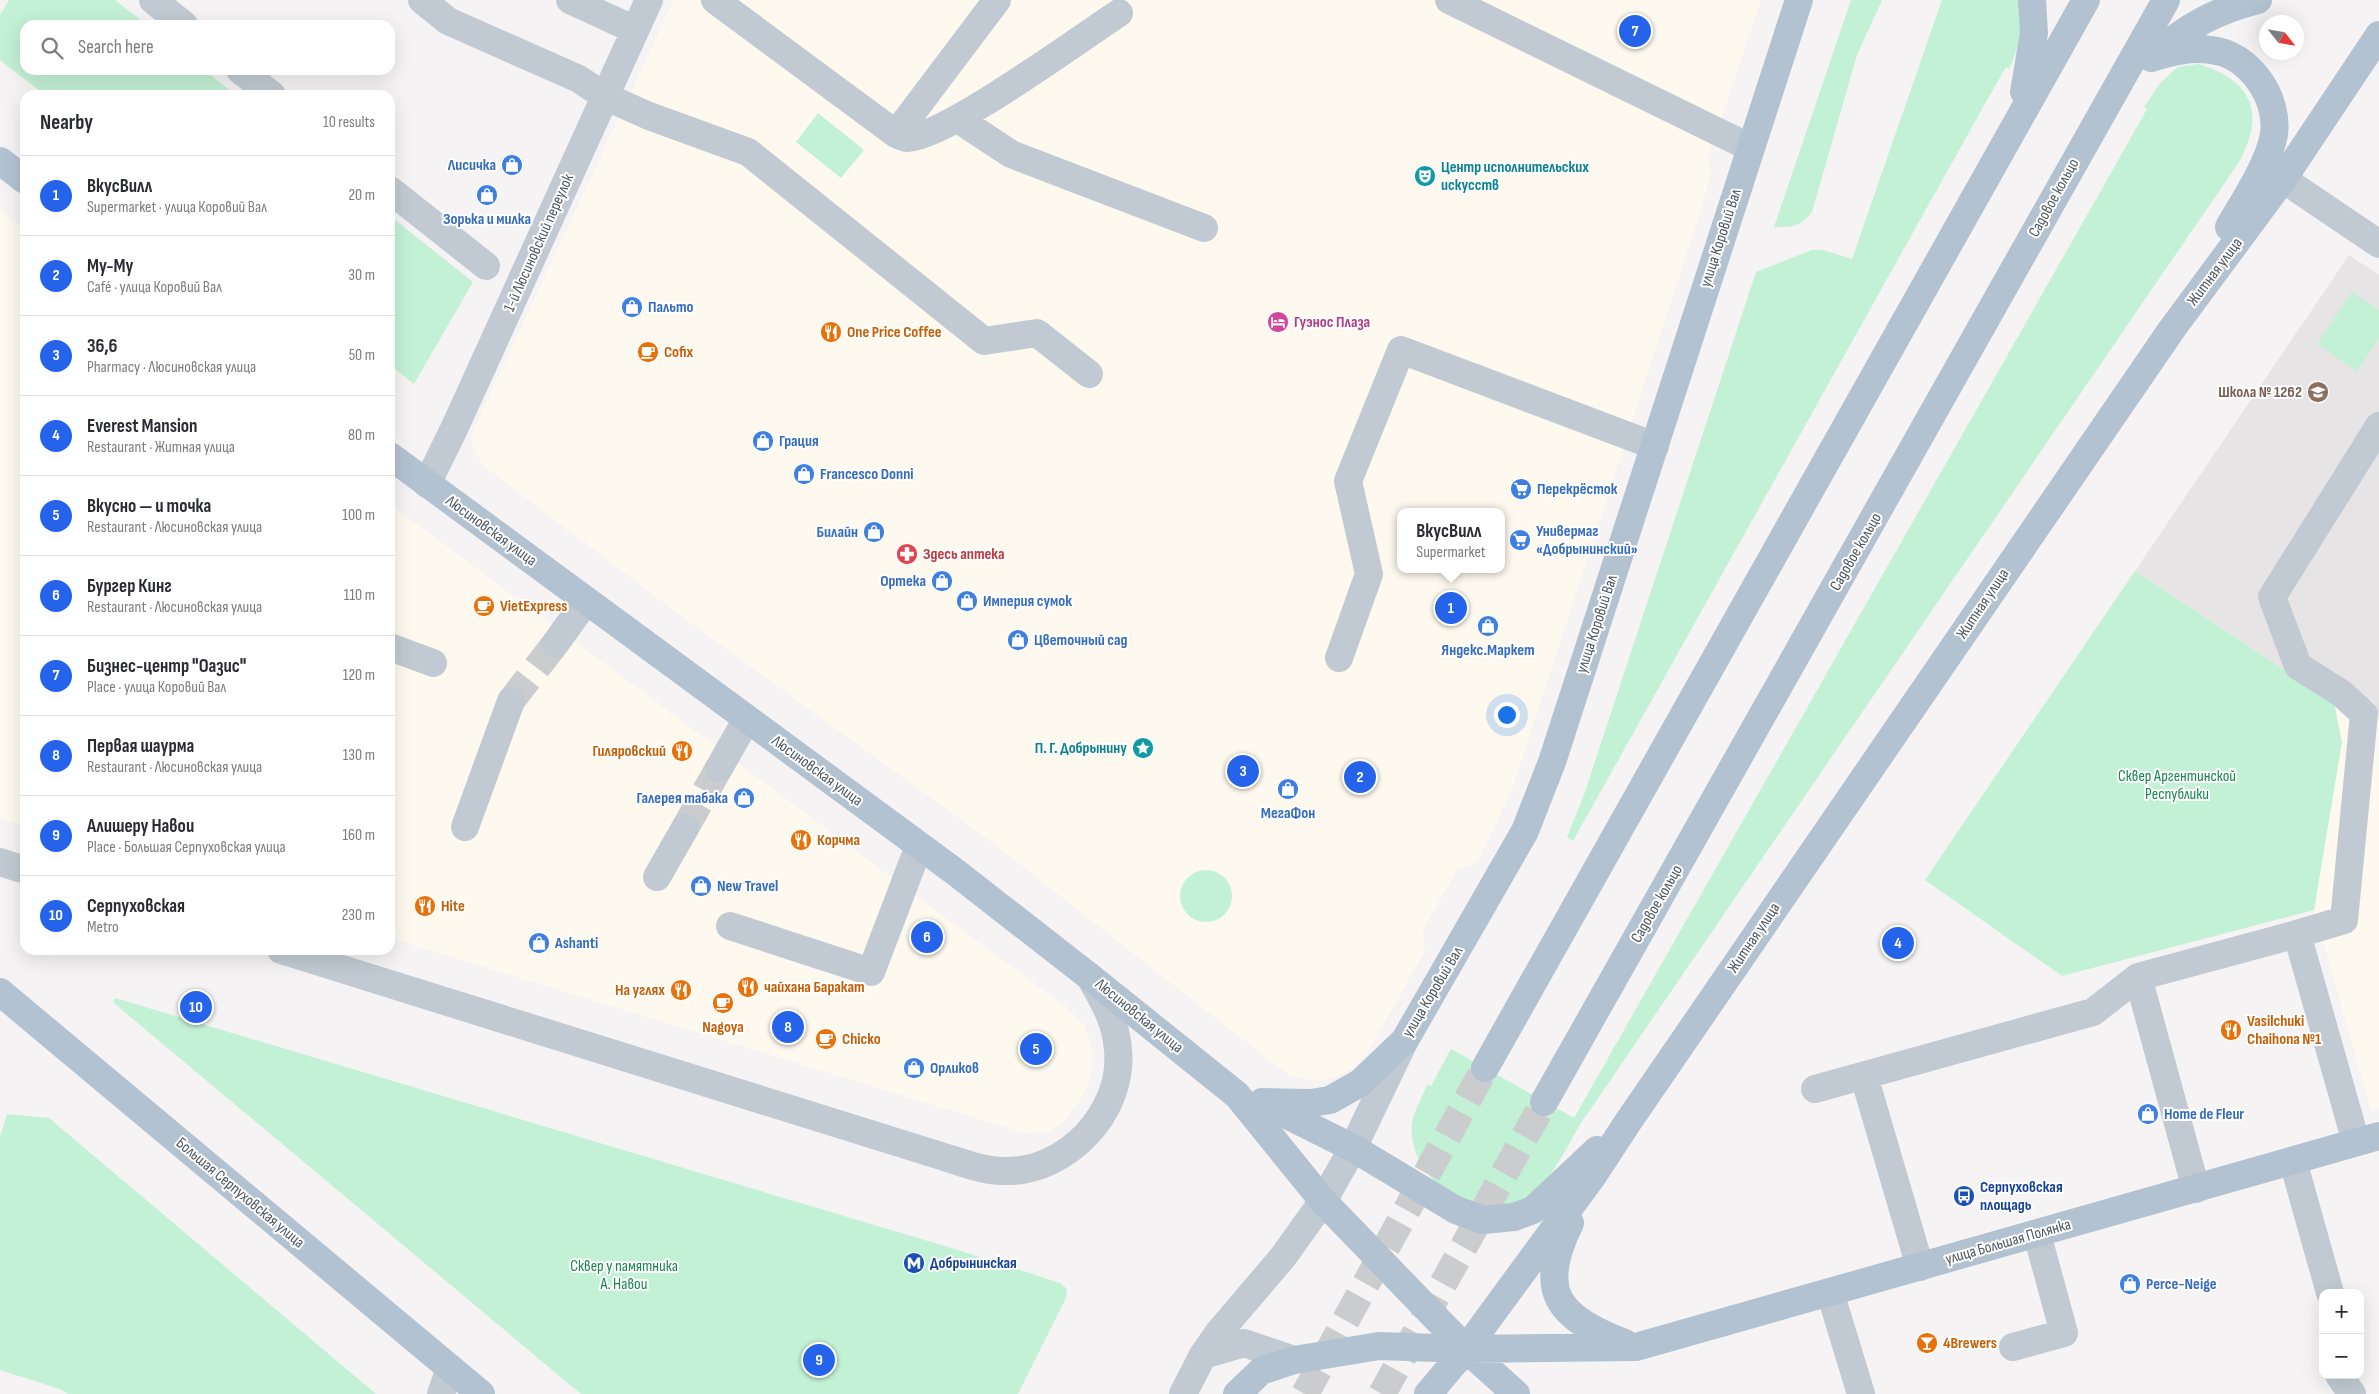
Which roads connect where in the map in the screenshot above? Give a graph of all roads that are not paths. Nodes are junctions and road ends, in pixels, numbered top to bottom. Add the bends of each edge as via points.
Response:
1 (153, 0) edge
2 (422, 0) edge
3 (570, 0) edge
4 (649, 0) edge
5 (715, 0) edge
6 (997, 0) edge
7 (1449, 0) edge
8 (1799, 0) edge
9 (2032, 0) edge
10 (2086, 0) edge
11 (2166, 0) edge
12 (2258, 0) edge
13 (1119, 13) dead end
14 (178, 20) edge
15 (635, 30) junction
16 (2379, 35) edge
17 (2151, 58) junction
18 (246, 75) edge
19 (266, 90) edge
20 (604, 96) junction
21 (958, 119) junction
22 (2096, 122) junction
23 (2013, 127) junction
24 (896, 134) junction
25 (1751, 148) junction
26 (0, 161) edge
27 (20, 176) edge
28 (2283, 180) junction
29 (395, 194) edge
30 (1204, 228) dead end
31 (2379, 244) edge
32 (486, 266) dead end
33 (2172, 329) junction
34 (1089, 374) dead end
35 (2379, 426) edge
36 (1655, 446) junction
37 (395, 460) edge
38 (427, 484) junction
39 (586, 601) junction
40 (555, 644) tunnel mouth
41 (395, 649) edge
42 (1339, 658) dead end
43 (433, 663) dead end
44 (511, 701) tunnel mouth
45 (2372, 712) edge
46 (747, 719) junction
47 (719, 768) tunnel mouth
48 (465, 828) dead end
49 (685, 828) tunnel mouth
50 (919, 846) junction
51 (0, 862) edge
52 (20, 868) edge
53 (657, 877) dead end
54 (730, 926) dead end
55 (2297, 934) junction
56 (297, 955) edge
57 (1090, 977) junction
58 (2138, 977) junction
59 (0, 992) edge
60 (1405, 1040) junction
61 (1485, 1068) tunnel mouth
62 (1864, 1076) junction
63 (1815, 1089) dead end
64 (1249, 1099) junction
65 (1544, 1102) tunnel mouth
66 (1628, 1122) junction
67 (2367, 1139) edge
68 (1353, 1148) junction
69 (2293, 1161) junction
70 (1592, 1177) junction
71 (2196, 1189) junction
72 (1322, 1201) junction
73 (2037, 1234) junction
74 (1920, 1267) junction
75 (2329, 1289) edge
76 (1830, 1292) junction
77 (1636, 1347) junction
78 (2013, 1347) dead end
79 (1466, 1349) junction
80 (1203, 1355) junction
81 (1294, 1360) junction
82 (450, 1368) junction
83 (2342, 1379) edge
84 (441, 1394) edge
85 (481, 1394) edge
86 (1183, 1394) edge
87 (1237, 1394) edge
88 (1428, 1394) edge
89 (1516, 1394) edge
90 (1861, 1394) edge
91 (2352, 1394) edge

1 - 14 street
2 - 20 street via 448,20 579,80
3 - 15 street
4 - 15 street, 1-й Люсиновский переулок
5 - 24 street
6 - 24 street
7 - 25 street
8 - 25 main road, улица Коровий Вал
9 - 23 main road via 2032,54
10 - 23 main road
11 - 22 main road, Садовое кольцо
12 - 17 main road via 2213,15 2183,30
13 - 21 street
15 - 20 street, 1-й Люсиновский переулок
16 - 28 main road, Житная улица
17 - 22 main road via 2126,83
17 - 33 main road via 2184,48 2213,50 2239,61 2260,80 2271,102 2274,134 2260,172
18 - 19 street
20 - 34 street via 748,152 984,341 1037,333
20 - 38 street, 1-й Люсиновский переулок
21 - 24 street via 916,136 906,138
21 - 30 street via 1011,154
22 - 65 main road, Садовое кольцо
23 - 61 main road
25 - 36 main road, улица Коровий Вал
26 - 27 main road
28 - 31 street
28 - 33 main road, Житная улица
29 - 32 street
33 - 66 main road, Житная улица
35 - 45 street via 2272,597 2298,666
36 - 42 street via 1401,350 1348,481 1369,574
36 - 60 main road, улица Коровий Вал via 1555,752 1525,831
37 - 38 main road, Люсиновская улица
38 - 39 main road, Люсиновская улица
39 - 40 street
39 - 46 main road, Люсиновская улица
41 - 43 street
44 - 48 street
45 - 55 street via 2344,920
46 - 47 street
46 - 50 main road, Люсиновская улица
49 - 53 street
50 - 54 street via 871,972
50 - 57 main road, Люсиновская улица
51 - 52 street
55 - 58 street
55 - 67 street
56 - 57 street via 932,1153 1004,1171 1029,1168 1052,1160 1073,1146 1090,1132 1112,1097 1119,1052 1113,1018
57 - 64 main road, Люсиновская улица
58 - 62 street via 2093,1012
58 - 71 street
59 - 82 main road, Большая Серпуховская улица
60 - 64 main road, улица Коровий Вал via 1360,1083 1330,1100 1311,1103
60 - 68 street
62 - 63 street
62 - 74 street
64 - 68 main road
64 - 72 main road
66 - 68 main road via 1533,1210 1498,1220 1483,1220 1456,1210
66 - 70 main road, Житная улица
67 - 69 main road, улица Большая Полянка
68 - 72 street
69 - 71 main road, улица Большая Полянка
69 - 75 street
70 - 77 main road via 1560,1244 1554,1281 1560,1303 1573,1317 1596,1332
70 - 79 main road
71 - 73 main road, улица Большая Полянка
72 - 79 main road
72 - 80 street
73 - 74 main road, улица Большая Полянка
73 - 78 street via 2074,1330
74 - 76 main road, улица Большая Полянка
76 - 77 main road, улица Большая Полянка
76 - 90 street
77 - 79 main road, улица Большая Полянка
79 - 81 main road via 1379,1346
79 - 88 main road
79 - 89 main road
80 - 81 street via 1244,1343
80 - 86 street
81 - 87 main road via 1261,1371
82 - 84 street
82 - 85 main road, Большая Серпуховская улица
83 - 91 street

